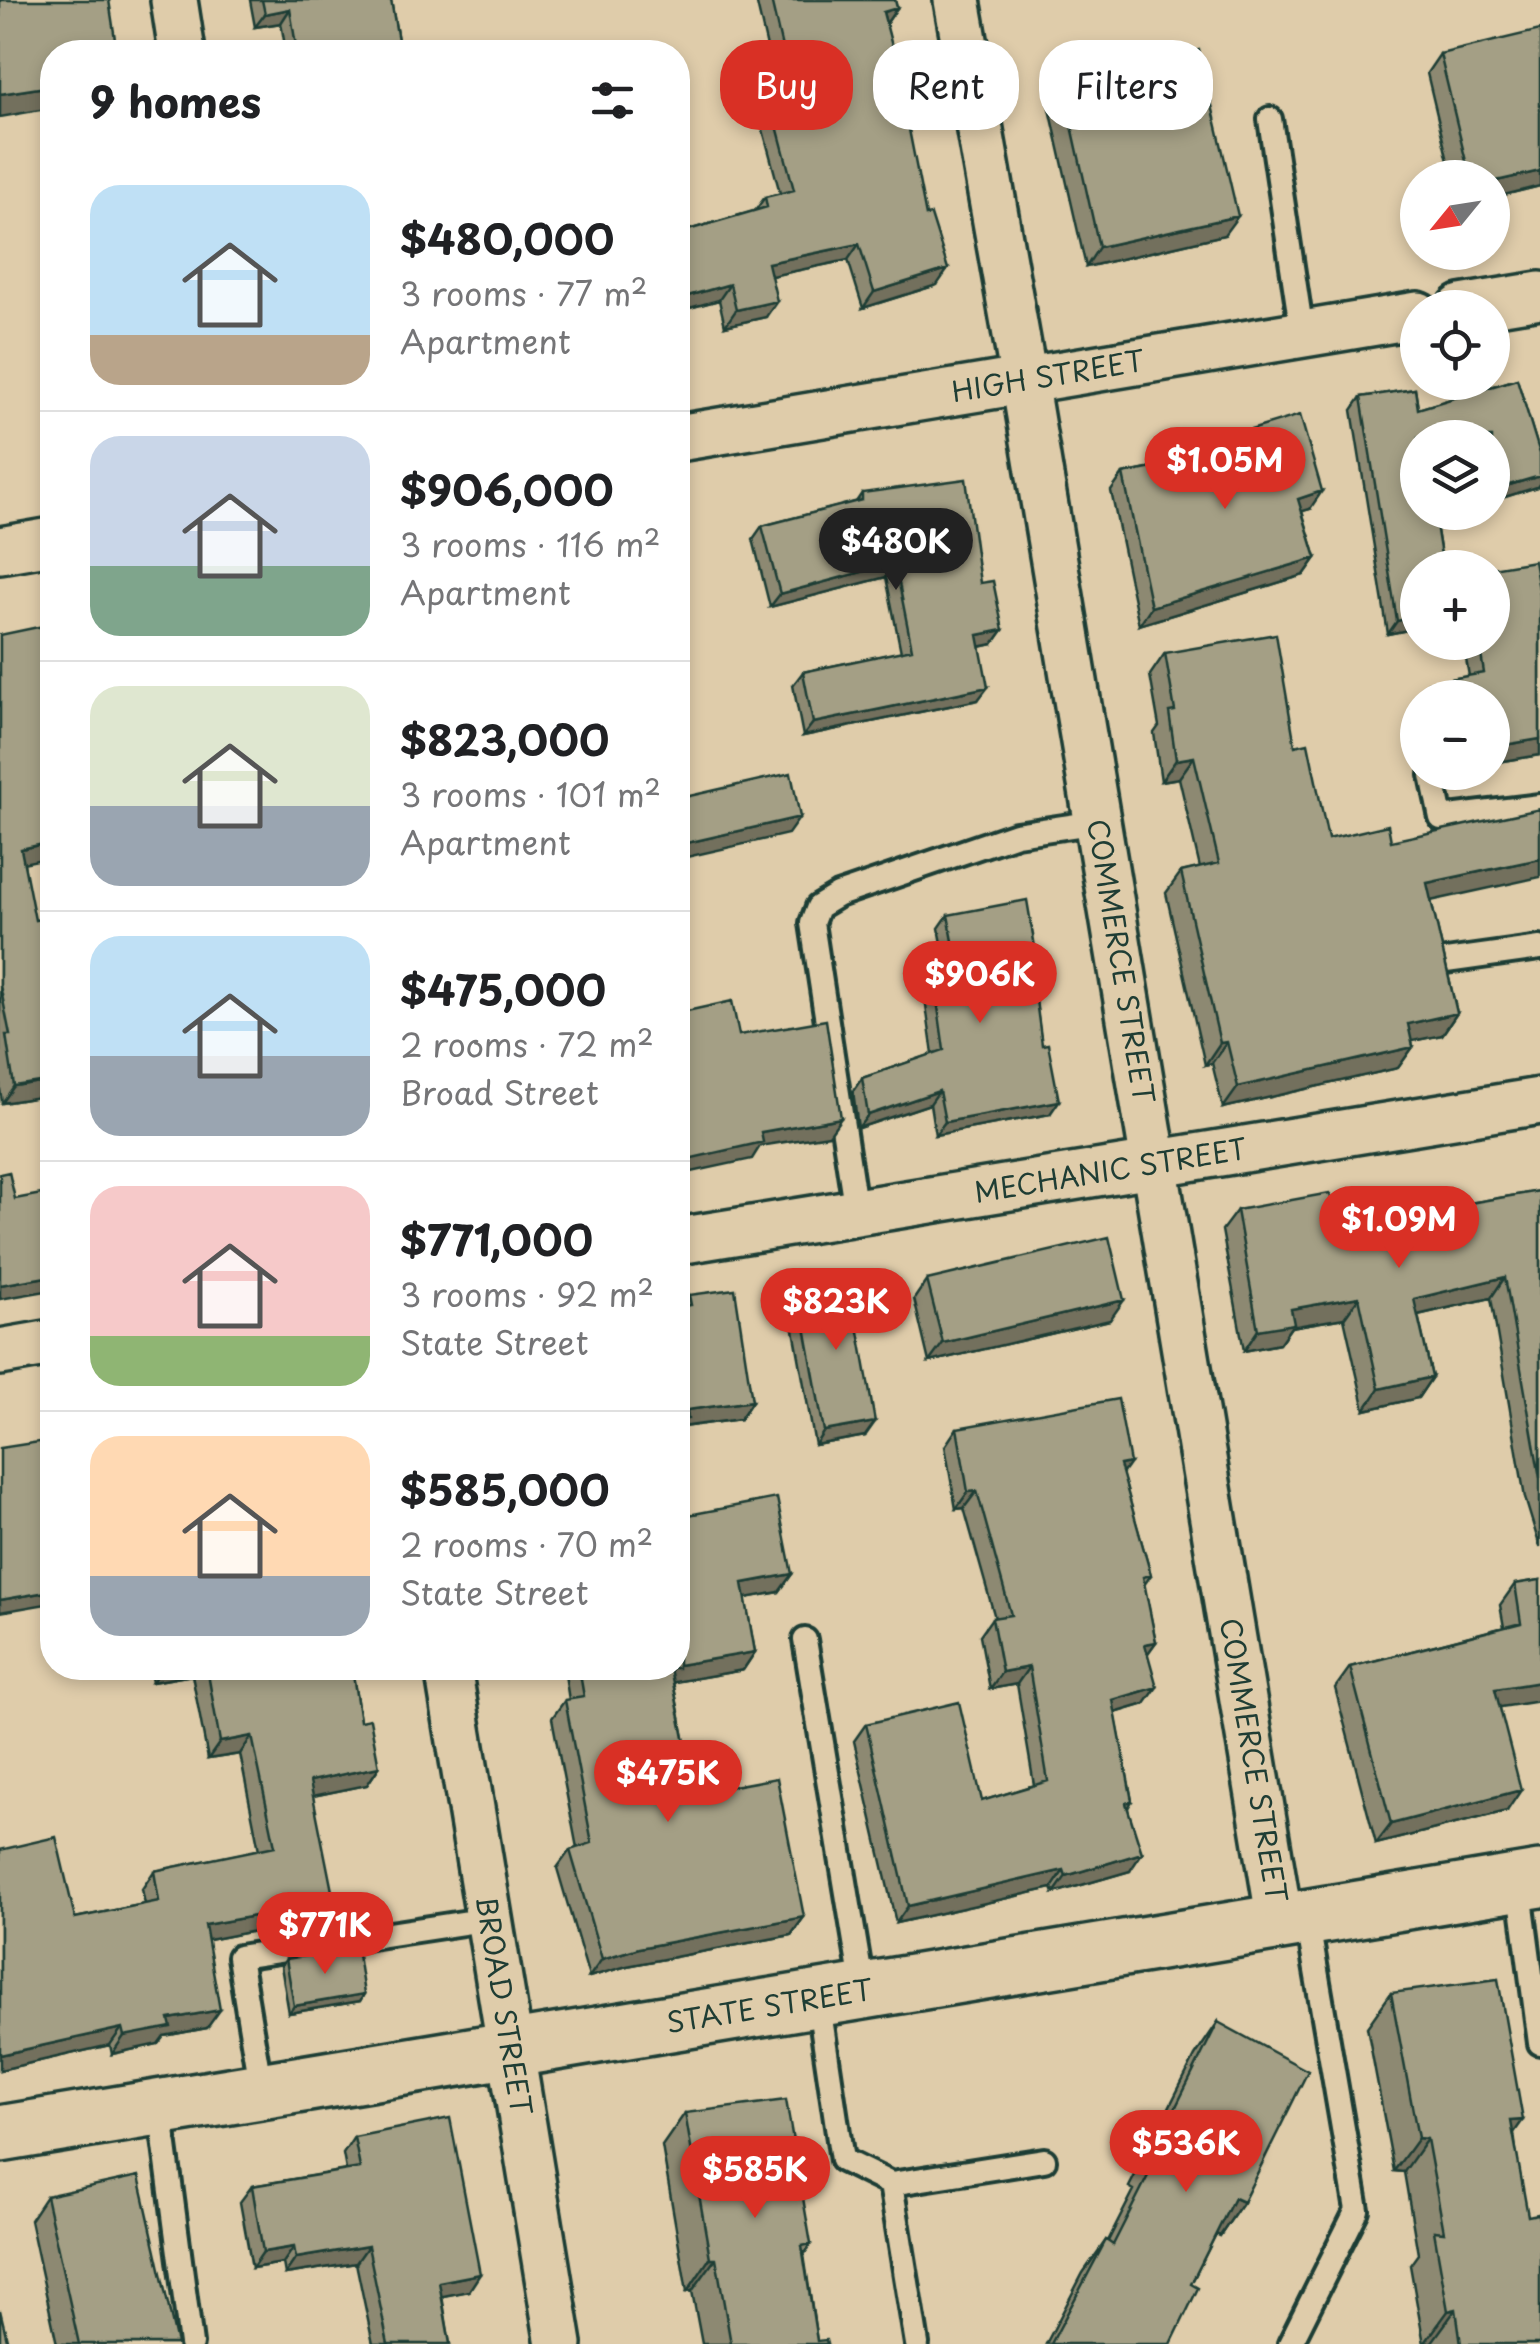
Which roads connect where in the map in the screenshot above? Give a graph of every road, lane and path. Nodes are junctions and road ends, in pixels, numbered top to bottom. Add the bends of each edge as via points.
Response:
1 (174, 0) edge
2 (956, 0) edge
3 (180, 40) edge
4 (1270, 119) dead end
5 (1540, 295) edge
6 (1510, 300) edge
7 (1400, 317) edge
8 (1302, 333) junction
9 (1024, 380) junction
10 (690, 436) edge
11 (40, 544) edge
12 (0, 550) edge
13 (1435, 790) edge
14 (1540, 806) edge
15 (1098, 822) junction
16 (1540, 948) edge
17 (1446, 961) edge
18 (1540, 1101) edge
19 (1155, 1164) junction
20 (856, 1212) junction
21 (690, 1239) edge
22 (40, 1345) edge
23 (0, 1352) edge
24 (805, 1640) dead end
25 (450, 1680) edge
26 (1530, 1880) edge
27 (489, 1919) junction
28 (1294, 1920) junction
29 (841, 1994) junction
30 (1540, 2043) edge
31 (510, 2049) junction
32 (261, 2090) junction
33 (160, 2108) junction
34 (0, 2134) edge
35 (1044, 2160) dead end
36 (891, 2184) junction
37 (190, 2344) edge
38 (559, 2344) edge
39 (917, 2344) edge
40 (1290, 2344) edge

1 - 3 street
2 - 9 street, COMMERCE STREET
4 - 8 lane
5 - 6 street
7 - 8 street, HIGH STREET
8 - 9 street, HIGH STREET
9 - 10 street, HIGH STREET
9 - 15 street, COMMERCE STREET
11 - 12 street
13 - 14 lane via 1442,818
15 - 19 street, COMMERCE STREET
15 - 20 lane via 1016,834 818,908 812,924
16 - 17 lane
18 - 19 street, MECHANIC STREET
19 - 20 street, MECHANIC STREET
19 - 28 street, COMMERCE STREET
20 - 21 street, MECHANIC STREET
22 - 23 street
24 - 29 lane
25 - 27 street, BROAD STREET
26 - 28 street, STATE STREET
26 - 30 lane
27 - 31 street, BROAD STREET
27 - 32 lane via 239,1957
28 - 29 street, STATE STREET
28 - 40 lane via 1358,2210
29 - 31 street, STATE STREET
29 - 36 lane via 842,2160
31 - 32 street, STATE STREET
31 - 38 street, BROAD STREET
32 - 33 street, STATE STREET
33 - 34 street, STATE STREET
33 - 37 lane
35 - 36 lane
36 - 39 lane

